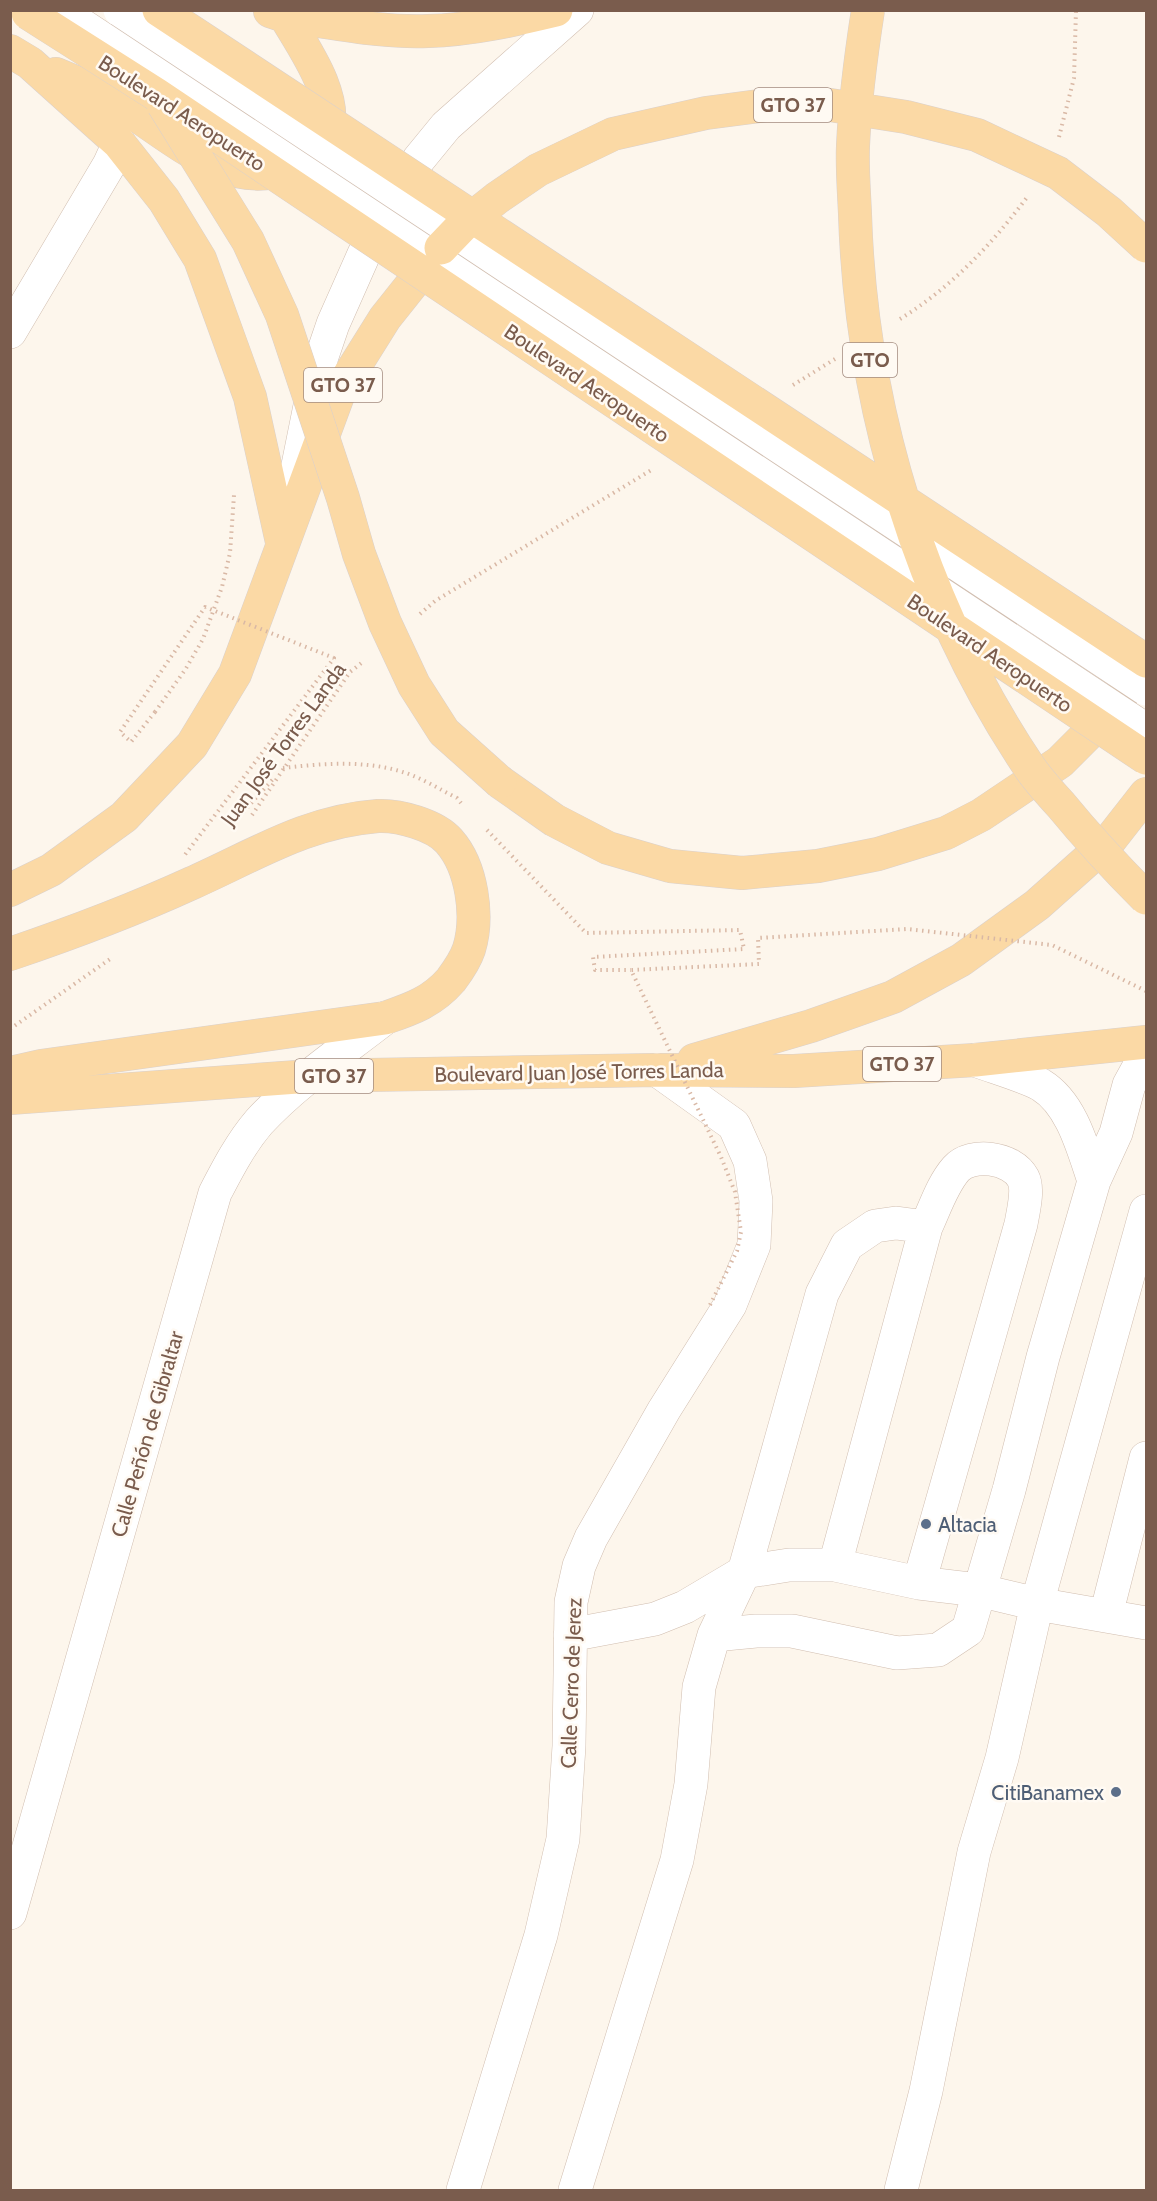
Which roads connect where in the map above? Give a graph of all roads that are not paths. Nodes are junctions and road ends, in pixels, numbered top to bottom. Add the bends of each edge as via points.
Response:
1 (25, 10) edge
2 (59, 10) edge
3 (120, 10) edge
4 (159, 10) edge
5 (556, 10) edge
6 (577, 10) edge
7 (868, 10) edge
8 (277, 13) edge
9 (17, 60) edge
10 (157, 95) junction
11 (119, 143) junction
12 (1146, 246) edge
13 (10, 332) edge
14 (282, 542) junction
15 (1146, 661) edge
16 (1146, 689) edge
17 (1146, 730) edge
18 (1146, 758) edge
19 (1146, 794) edge
20 (10, 890) edge
21 (1146, 898) edge
22 (10, 954) edge
23 (385, 1018) junction
24 (1146, 1042) edge
25 (1146, 1054) edge
26 (975, 1060) junction
27 (657, 1070) junction
28 (10, 1073) edge
29 (311, 1076) junction
30 (10, 1098) edge
31 (1094, 1181) junction
32 (1146, 1211) edge
33 (926, 1227) junction
34 (1146, 1458) edge
35 (835, 1565) junction
36 (744, 1572) junction
37 (919, 1583) junction
38 (978, 1590) junction
39 (1037, 1604) junction
40 (1106, 1615) junction
41 (1146, 1623) edge
42 (570, 1635) junction
43 (714, 1635) junction
44 (10, 1913) edge
45 (463, 2190) edge
46 (575, 2190) edge
47 (902, 2190) edge

1 - 10 main road, Boulevard Aeropuerto, bridge
2 - 17 street, bridge
3 - 16 street, bridge
4 - 15 main road, bridge
5 - 8 main road via 428,31 386,30
6 - 14 street via 446,126 419,159 364,254 317,371
7 - 21 main road, GTO, bridge via 853,148 856,247 864,328 883,426 906,512 941,604 988,702 1031,770 1100,852
8 - 9 main road via 310,60 329,107 327,134 309,158 282,170 234,171 205,161 115,102
9 - 11 main road
10 - 15 main road, bridge via 248,241 282,315 359,555 414,685 444,732 500,782 554,820 608,848 670,866 742,873 818,866 878,854 946,833 981,815 1060,762 1107,715
10 - 18 main road, Boulevard Aeropuerto, bridge
11 - 13 street
11 - 14 main road via 164,200 200,259 250,397
12 - 14 main road, GTO 37, bridge via 1058,173 977,135 906,117 819,105 767,105 706,112 613,134 538,170 463,225 441,248 385,318 340,390
14 - 20 main road, GTO 37 via 235,674 192,746 124,817 51,870
19 - 27 main road via 1110,840 1037,905 961,960 893,997 811,1026
22 - 23 main road via 181,888 279,841 329,823 380,816 416,821 448,840 466,869 474,910 469,950 451,980 426,1003
23 - 28 main road
23 - 29 street, Calle Peñón de Gibraltar
24 - 26 main road, Boulevard Juan José Torres Landa / GTO 37
25 - 31 street via 1129,1085 1116,1133
26 - 27 main road, Boulevard Juan José Torres Landa / GTO 37 via 794,1071
26 - 31 street via 1041,1085 1058,1101 1079,1139
27 - 29 main road, Boulevard Juan José Torres Landa / GTO 37
27 - 42 street, Calle Cerro de Jerez via 734,1125 750,1161 756,1201 754,1245 730,1305 591,1538 579,1566 571,1602
29 - 30 main road, Boulevard Juan José Torres Landa / GTO 37
29 - 44 street, Calle Peñón de Gibraltar via 258,1123 231,1161 215,1193
31 - 38 street
32 - 39 street
33 - 35 street
33 - 36 street via 896,1223 875,1226 847,1245 822,1294
33 - 37 street via 958,1167 972,1160 991,1160 1009,1164 1023,1178 1021,1224
34 - 40 street
35 - 36 street via 789,1565
35 - 37 street
36 - 42 street via 685,1607 655,1619
36 - 43 street
37 - 38 street
38 - 39 street
38 - 43 street via 968,1630 938,1650 897,1653 792,1631
39 - 40 street
39 - 47 street via 1002,1758 974,1852
40 - 41 street
42 - 45 street, Calle Cerro de Jerez via 563,1839 541,1935
43 - 46 street via 699,1687 691,1784 676,1860

